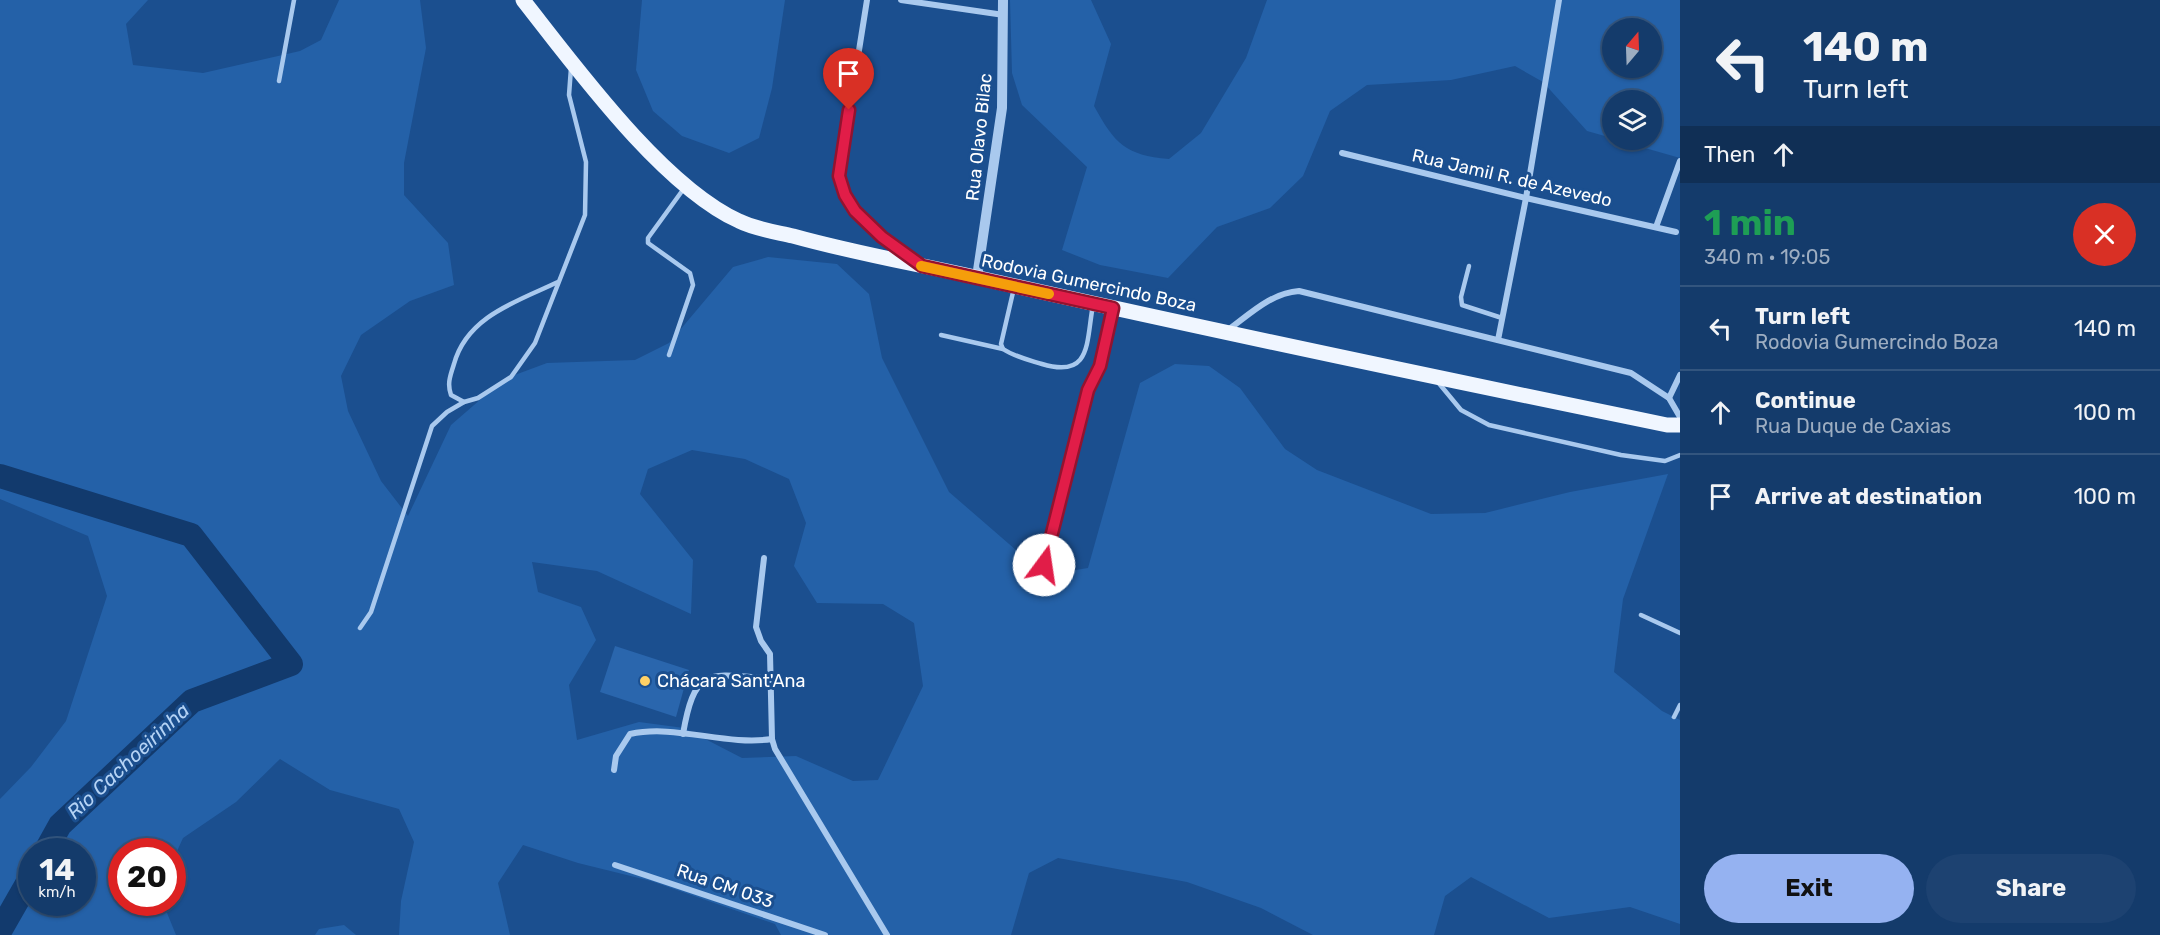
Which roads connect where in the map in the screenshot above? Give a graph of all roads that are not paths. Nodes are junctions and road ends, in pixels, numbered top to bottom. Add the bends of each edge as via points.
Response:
1 (294, 0) edge
2 (523, 0) edge
3 (867, 0) edge
4 (901, 0) edge
5 (1003, 0) edge
6 (1559, 0) edge
7 (1004, 15) junction
8 (572, 62) junction
9 (279, 81) dead end
10 (1342, 153) dead end
11 (1680, 161) edge
12 (687, 185) junction
13 (1526, 198) junction
14 (1656, 227) junction
15 (1676, 232) dead end
16 (922, 266) junction
17 (1469, 266) dead end
18 (977, 277) junction
19 (559, 281) junction
20 (1015, 286) junction
21 (1093, 305) junction
22 (1113, 308) junction
23 (1502, 318) junction
24 (1225, 333) junction
25 (941, 335) dead end
26 (1498, 340) junction
27 (1003, 349) junction
28 (669, 355) dead end
29 (1680, 375) edge
30 (1434, 377) junction
31 (1668, 398) junction
32 (464, 402) junction
33 (1677, 424) edge
34 (1680, 455) edge
35 (764, 558) dead end
36 (1044, 565) dead end
37 (1641, 615) dead end
38 (360, 628) dead end
39 (1680, 633) edge
40 (772, 679) junction
41 (1680, 705) edge
42 (1674, 717) dead end
43 (683, 734) junction
44 (772, 739) junction
45 (614, 770) dead end
46 (615, 865) dead end
47 (825, 935) edge
48 (887, 935) edge

1 - 9 lane
2 - 8 main road, Rodovia Gumercindo Boza
3 - 16 street via 839,176 855,211
4 - 7 street
5 - 7 street, Rua Olavo Bilac
6 - 13 street
7 - 18 street, Rua Olavo Bilac via 1002,108
8 - 12 main road, Rodovia Gumercindo Boza via 648,150
8 - 19 lane via 569,95 586,162 585,215
10 - 13 street, Rua Jamil R. de Azevedo
11 - 14 street
12 - 16 main road, Rodovia Gumercindo Boza via 739,221 847,251
12 - 28 lane via 648,238 648,243 690,273 692,279
13 - 14 street, Rua Jamil R. de Azevedo
13 - 23 street
14 - 15 street, Rua Jamil R. de Azevedo
16 - 18 main road, Rodovia Gumercindo Boza
17 - 23 lane via 1462,305
18 - 20 main road, Rodovia Gumercindo Boza
19 - 32 lane via 535,343 511,377 478,398
19 - 32 lane via 488,316 462,340 448,386 451,395
20 - 21 main road, Rodovia Gumercindo Boza
20 - 27 lane via 1000,344
21 - 22 main road, Rodovia Gumercindo Boza
21 - 27 lane via 1084,352 1077,364 1068,369
22 - 24 main road, Rodovia Gumercindo Boza
22 - 36 lane
23 - 26 street
24 - 26 street via 1272,298 1299,291
24 - 30 main road, Rodovia Gumercindo Boza
25 - 27 lane
26 - 31 street via 1630,374
29 - 31 street
30 - 33 main road, Rodovia Gumercindo Boza
30 - 34 lane via 1461,410 1489,425 1665,462
31 - 33 street
32 - 38 lane via 432,426 371,612
35 - 40 street via 756,627 770,654
37 - 39 lane
40 - 43 street via 720,675 698,683 691,694
40 - 44 street
41 - 42 lane
43 - 44 street
43 - 45 street via 648,730 630,734 616,756
44 - 48 street
46 - 47 street, Rua CM 033

